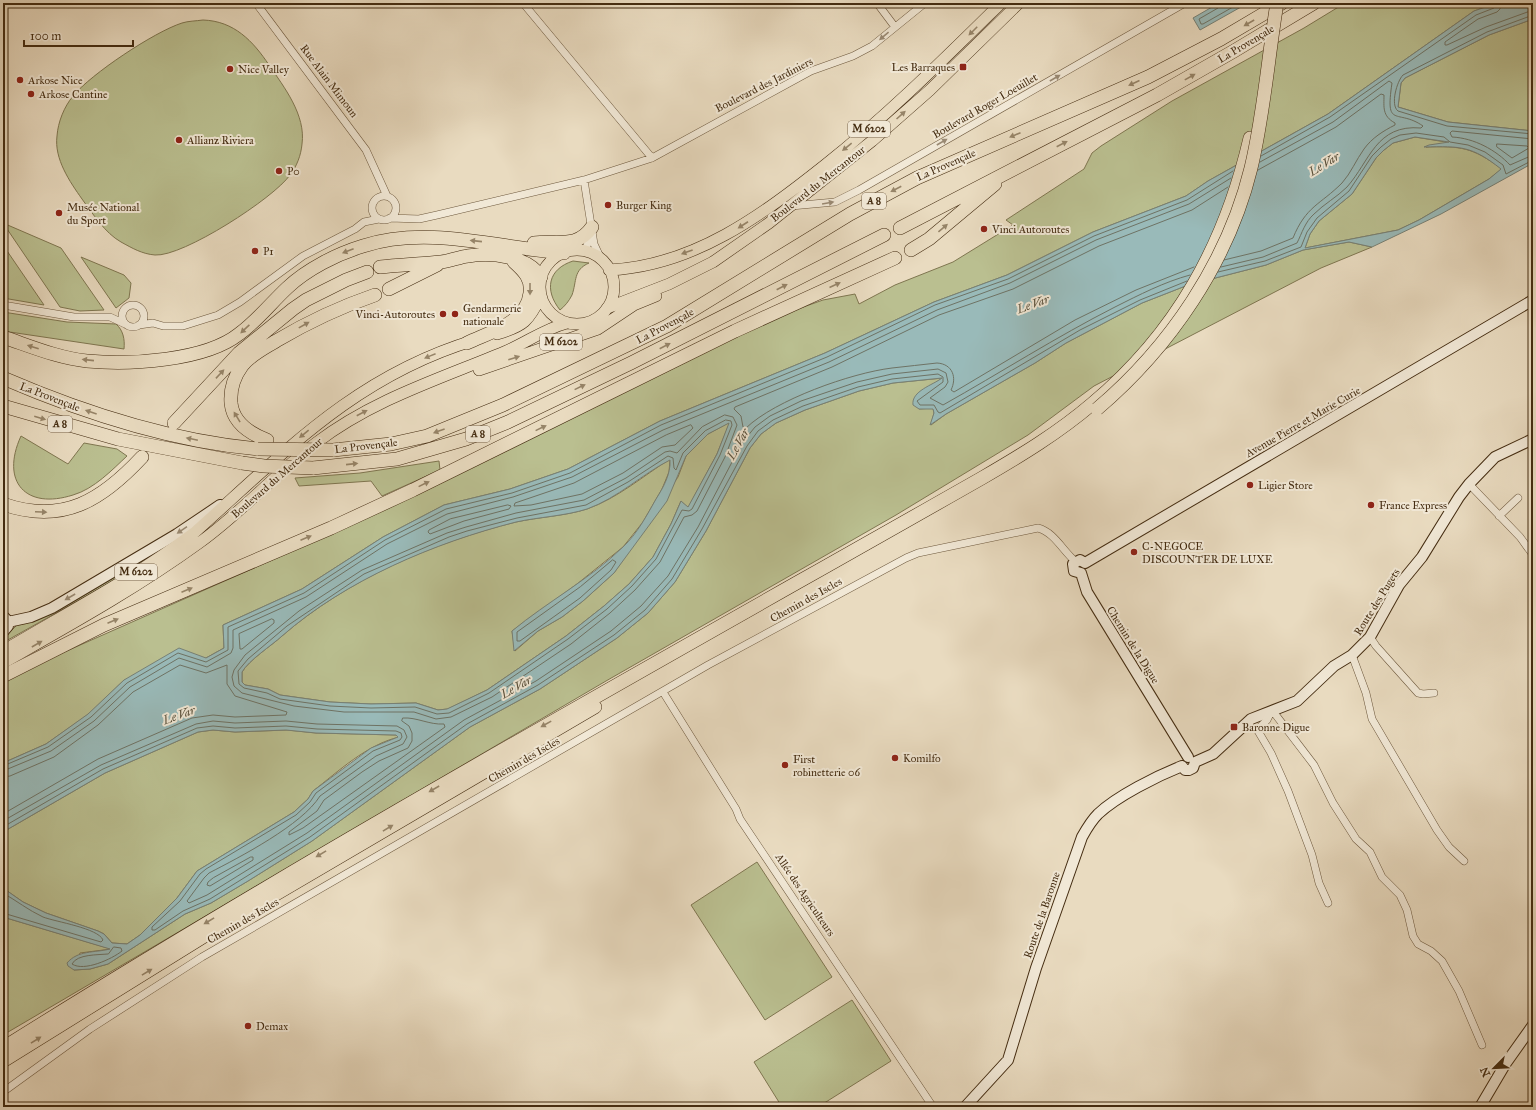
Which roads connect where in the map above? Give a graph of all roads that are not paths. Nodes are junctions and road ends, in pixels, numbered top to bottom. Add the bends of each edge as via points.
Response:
1 (256, 3) edge
2 (523, 3) edge
3 (877, 3) edge
4 (925, 3) edge
5 (1001, 3) edge
6 (1019, 3) edge
7 (1184, 3) edge
8 (1269, 3) edge
9 (1277, 3) edge
10 (1282, 3) edge
11 (1314, 3) edge
12 (895, 27) junction
13 (652, 158) junction
14 (1015, 168) junction
15 (378, 176) junction
16 (584, 180) junction
17 (387, 196) junction
18 (376, 198) junction
19 (396, 207) junction
20 (789, 207) junction
21 (372, 208) junction
22 (390, 218) junction
23 (379, 219) junction
24 (411, 219) junction
25 (364, 222) junction
26 (592, 227) junction
27 (900, 228) dead end
28 (884, 235) dead end
29 (911, 250) dead end
30 (582, 251) junction
31 (512, 252) junction
32 (564, 253) junction
33 (895, 258) dead end
34 (601, 259) junction
35 (443, 262) junction
36 (713, 262) junction
37 (380, 267) dead end
38 (609, 270) junction
39 (367, 272) dead end
40 (541, 277) junction
41 (389, 289) dead end
42 (375, 295) dead end
43 (541, 296) junction
44 (1533, 300) edge
45 (3, 306) edge
46 (127, 307) junction
47 (607, 308) junction
48 (143, 311) junction
49 (110, 317) junction
50 (153, 323) junction
51 (567, 323) junction
52 (125, 324) junction
53 (139, 325) junction
54 (3, 337) edge
55 (467, 343) junction
56 (3, 378) edge
57 (397, 396) junction
58 (3, 406) edge
59 (1094, 407) junction
60 (174, 423) dead end
61 (1533, 438) edge
62 (263, 445) junction
63 (142, 457) dead end
64 (1469, 484) junction
65 (238, 494) junction
66 (1518, 498) dead end
67 (3, 504) edge
68 (1499, 516) junction
69 (1533, 555) edge
70 (1080, 562) junction
71 (4, 618) edge
72 (3, 632) edge
73 (1370, 637) junction
74 (3, 651) edge
75 (1352, 655) junction
76 (3, 663) edge
77 (3, 676) edge
78 (663, 692) junction
79 (1434, 693) dead end
80 (1272, 710) junction
81 (1187, 761) junction
82 (1464, 861) dead end
83 (1328, 903) dead end
84 (1533, 1025) edge
85 (1482, 1045) dead end
86 (3, 1048) edge
87 (3, 1061) edge
88 (3, 1092) edge
89 (933, 1107) edge
90 (965, 1107) edge
91 (1480, 1107) edge

1 - 15 street, Rue Alain Mimoun via 366,150
2 - 13 street
3 - 12 street
4 - 12 street, Boulevard des Jardiniers
5 -> 38 main road, Boulevard du Mercantour / M 6202 via 919,85 860,137 762,213 723,237 696,249 651,264
20 -> 6 main road, Boulevard du Mercantour / M 6202 via 878,136 930,90
20 -> 7 street, Boulevard Roger Loeuillet via 835,202 859,190
8 - 59 highway via 1250,138 1228,214 1215,245 1199,277 1156,339
9 - 59 highway, bridge via 1252,162 1233,222 1216,261 1163,343 1131,378
10 -> 62 highway, La Provençale / A 8, bridge via 1222,39 1148,77 917,178 850,214 667,326 510,402 428,436 391,444 300,451
14 -> 11 highway, La Provençale via 1157,95
12 -> 13 street, Boulevard des Jardiniers via 863,52 811,71 783,85
13 - 16 street, Boulevard des Jardiniers
14 - 27 highway, La Provençale
29 -> 14 highway via 930,239
15 - 17 street, Rue Alain Mimoun
15 - 18 street, Rue Alain Mimoun
16 - 24 street, Boulevard des Jardiniers
16 - 26 street
17 - 18 street
17 - 19 street via 394,200
18 - 21 street
19 - 22 street via 395,214
19 - 24 street
20 - 36 main road, Boulevard du Mercantour / M 6202
21 - 23 street
21 - 25 street
22 - 23 street
22 - 24 street, Boulevard des Jardiniers
23 - 25 street
25 - 50 street via 302,256 240,302 218,315 183,326
26 - 30 street
26 - 31 highway via 577,241 541,242
26 - 34 street via 594,244
58 -> 28 highway, La Provençale / A 8, bridge via 118,439 264,466 313,468 397,459 437,449 508,422
30 - 32 main road
30 - 34 main road
31 - 32 highway
31 - 35 highway via 470,256
31 - 40 highway
31 -> 54 highway via 476,241 408,238 376,242 354,249 335,256 296,280 229,342 194,354 144,361 87,361 62,356
31 -> 55 highway via 530,282 530,296 525,309 504,326
32 - 40 main road via 546,266
77 -> 33 highway via 104,625 331,528 735,332
34 - 38 main road
35 - 37 highway
35 - 41 highway
36 - 47 main road, Boulevard du Mercantour / M 6202 via 669,284
57 -> 36 main road, M 6202 via 598,329 634,305 675,288
38 - 47 main road via 614,289
60 -> 39 highway via 239,353 293,309 306,300
40 - 43 main road
62 -> 42 highway via 237,419 231,407 232,385 242,366 267,346 320,316
43 - 51 main road via 553,316
43 - 55 main road, Boulevard du Mercantour / M 6202 via 534,312 524,324
44 - 70 main road, Avenue Pierre et Marie Curie
45 - 49 street via 74,316
46 - 48 street via 137,306
46 - 49 street
46 - 52 street via 122,314
47 - 51 main road via 600,317 590,322
48 - 50 street
48 - 53 street via 144,317
49 - 52 street
50 - 53 street
51 - 57 main road, Boulevard du Mercantour / M 6202 via 551,327 513,348
52 - 53 street via 130,327
55 -> 65 main road, Boulevard du Mercantour / M 6202 via 406,367 358,395 295,441
62 -> 56 highway, La Provençale / A 8 via 200,441 129,423 54,399
76 -> 57 main road, Boulevard du Mercantour / M 6202 via 174,562 212,534 315,444 352,418
59 -> 86 highway via 988,475 349,838
87 -> 59 highway via 206,935 756,614 1016,466
61 - 64 main road, Route des Pugets via 1495,457
67 -> 63 highway via 34,512 51,513 66,510 103,494
64 - 68 street
64 - 73 main road, Route des Pugets via 1422,557 1399,585
65 -> 71 main road via 52,608 31,617
65 - 74 main road, Boulevard du Mercantour / M 6202 via 194,533 162,556
66 - 68 street
68 - 69 street via 1520,537
70 - 78 street, Chemin des Iscles via 1050,534 1038,528 918,553
70 - 81 main road, Chemin de la Digue via 1086,568 1081,573 1087,592 1170,728
71 - 72 main road via 7,629
73 - 75 main road, Route des Pugets
73 - 79 street via 1418,693
75 - 80 main road, Route des Pugets via 1334,666 1297,701
75 - 82 street via 1366,693 1372,719 1437,830 1449,847
78 - 88 street, Chemin des Iscles via 202,958 90,1029
78 - 89 street, Allée des Agriculteurs via 740,819
80 - 81 main road, Route des Pugets via 1251,719 1213,754
80 - 83 street via 1268,720 1258,731 1288,791 1312,855 1316,876
80 - 85 street via 1314,765 1333,802 1356,839 1370,852 1382,877 1400,895 1418,944 1442,961 1459,991
81 - 90 main road, Route de la Baronne via 1127,794 1099,813 1089,824 1082,837 1049,931 1008,1060
84 - 91 main road via 1506,1063

